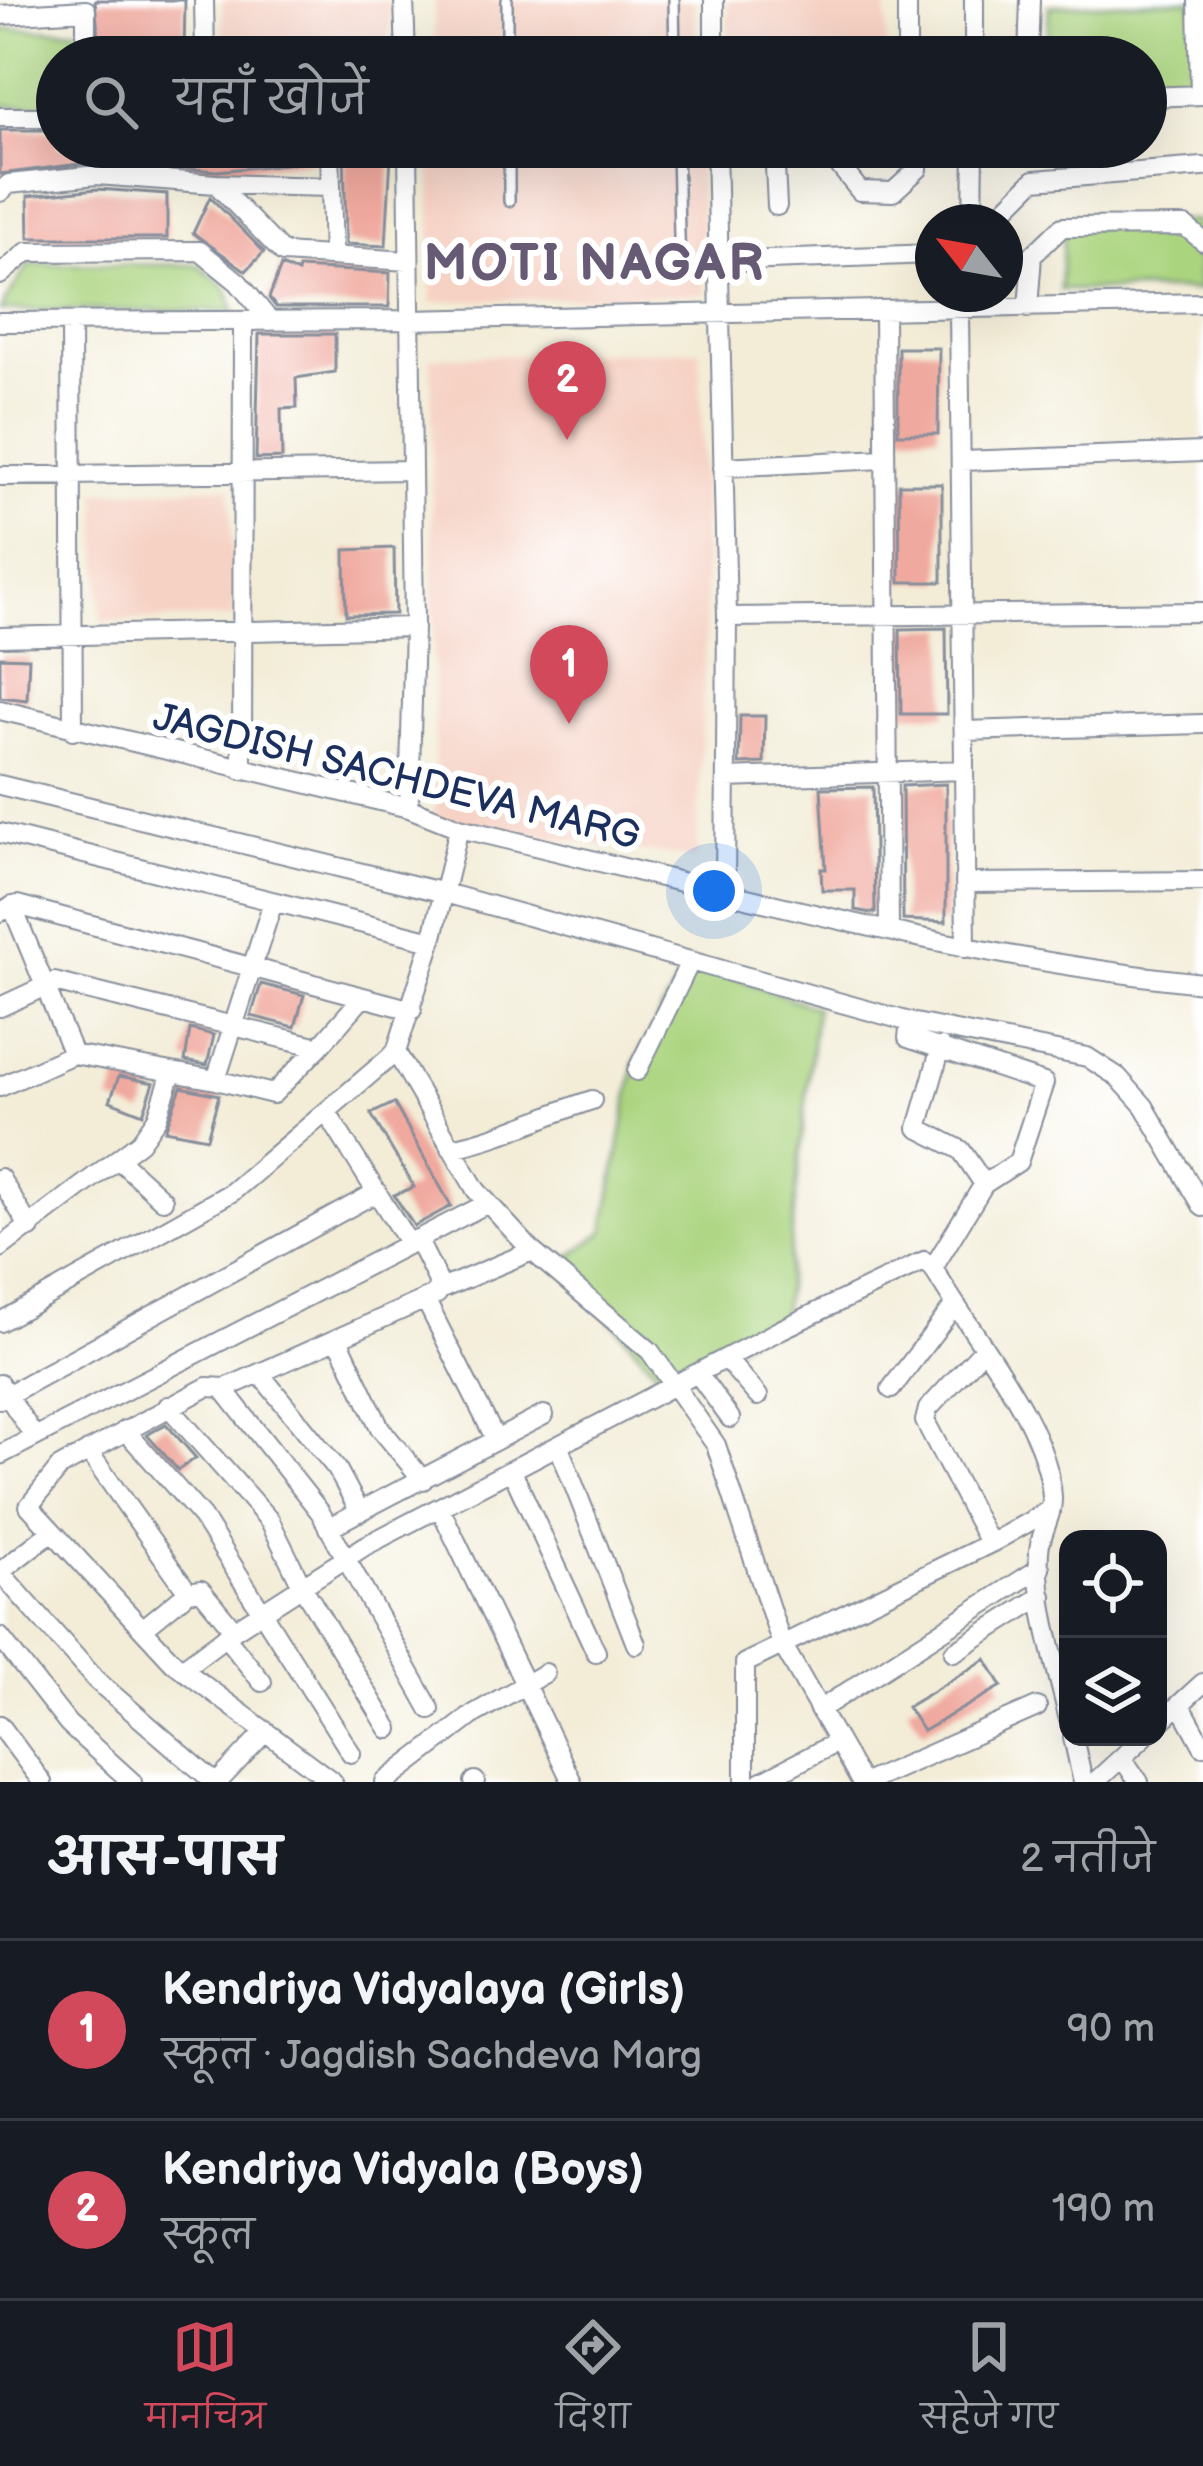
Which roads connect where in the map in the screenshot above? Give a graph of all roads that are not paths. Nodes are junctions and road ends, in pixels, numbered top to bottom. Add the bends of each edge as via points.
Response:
1 (204, 0) edge
2 (404, 0) edge
3 (507, 0) edge
4 (674, 0) edge
5 (713, 0) edge
6 (907, 0) edge
7 (974, 0) edge
8 (1030, 0) edge
9 (1198, 0) edge
10 (0, 15) edge
11 (86, 36) edge
12 (205, 36) edge
13 (405, 36) edge
14 (507, 36) edge
15 (675, 36) edge
16 (714, 36) edge
17 (907, 36) edge
18 (974, 36) edge
19 (1029, 36) edge
20 (1202, 95) edge
21 (1167, 96) edge
22 (36, 117) edge
23 (0, 118) edge
24 (1203, 167) edge
25 (331, 168) edge
26 (408, 168) edge
27 (509, 168) edge
28 (677, 168) edge
29 (716, 168) edge
30 (775, 168) edge
31 (841, 168) edge
32 (918, 168) edge
33 (974, 168) edge
34 (1098, 168) edge
35 (1098, 175) junction
36 (216, 184) junction
37 (331, 187) junction
38 (0, 192) edge
39 (509, 201) dead end
40 (973, 204) edge
41 (1010, 204) edge
42 (777, 206) dead end
43 (1203, 241) edge
44 (915, 255) edge
45 (333, 256) junction
46 (408, 261) junction
47 (718, 262) junction
48 (0, 275) edge
49 (680, 278) dead end
50 (1203, 303) edge
51 (1023, 308) edge
52 (1028, 308) junction
53 (719, 309) junction
54 (915, 309) edge
55 (884, 312) junction
56 (968, 312) edge
57 (409, 320) junction
58 (0, 322) edge
59 (71, 322) junction
60 (243, 322) junction
61 (269, 322) junction
62 (1203, 452) edge
63 (883, 459) junction
64 (961, 461) junction
65 (723, 467) junction
66 (411, 470) junction
67 (242, 473) junction
68 (0, 476) edge
69 (71, 476) junction
70 (1203, 612) edge
71 (883, 615) junction
72 (962, 615) junction
73 (727, 617) junction
74 (414, 627) junction
75 (242, 632) junction
76 (71, 635) junction
77 (0, 637) edge
78 (0, 710) edge
79 (1203, 724) edge
80 (73, 730) junction
81 (964, 730) junction
82 (242, 770) junction
83 (964, 770) junction
84 (884, 772) junction
85 (726, 778) junction
86 (0, 785) edge
87 (409, 808) junction
88 (458, 829) junction
89 (0, 833) edge
90 (1203, 880) edge
91 (965, 883) junction
92 (725, 890) junction
93 (445, 892) junction
94 (273, 902) junction
95 (6, 909) edge
96 (889, 929) junction
97 (432, 941) junction
98 (966, 949) junction
99 (690, 962) junction
100 (253, 968) junction
101 (1203, 983) edge
102 (46, 984) junction
103 (363, 998) junction
104 (0, 1007) edge
105 (412, 1010) junction
106 (910, 1022) junction
107 (234, 1025) junction
108 (320, 1047) junction
109 (941, 1047) junction
110 (396, 1052) junction
111 (73, 1054) junction
112 (638, 1070) dead end
113 (172, 1072) junction
114 (216, 1080) junction
115 (0, 1087) edge
116 (592, 1100) dead end
117 (327, 1113) junction
118 (452, 1148) junction
119 (118, 1159) junction
120 (0, 1178) edge
121 (984, 1184) junction
122 (377, 1192) junction
123 (163, 1200) dead end
124 (488, 1203) junction
125 (1203, 1207) edge
126 (31, 1228) junction
127 (413, 1241) junction
128 (0, 1248) edge
129 (532, 1251) junction
130 (933, 1268) junction
131 (432, 1295) junction
132 (954, 1306) junction
133 (0, 1322) edge
134 (338, 1339) junction
135 (983, 1350) junction
136 (726, 1359) junction
137 (260, 1374) junction
138 (698, 1374) junction
139 (676, 1386) junction
140 (223, 1389) junction
141 (891, 1389) dead end
142 (2, 1393) edge
143 (758, 1396) dead end
144 (168, 1406) junction
145 (544, 1415) dead end
146 (730, 1418) dead end
147 (125, 1430) junction
148 (34, 1436) junction
149 (496, 1440) junction
150 (559, 1447) junction
151 (88, 1451) junction
152 (0, 1454) edge
153 (512, 1471) junction
154 (423, 1480) junction
155 (440, 1508) junction
156 (1050, 1510) junction
157 (360, 1512) junction
158 (328, 1528) junction
159 (51, 1532) junction
160 (995, 1541) junction
161 (344, 1560) junction
162 (1040, 1568) junction
163 (0, 1572) edge
164 (302, 1586) junction
165 (188, 1592) junction
166 (1042, 1596) junction
167 (258, 1614) junction
168 (145, 1627) junction
169 (230, 1633) junction
170 (0, 1637) edge
171 (781, 1642) junction
172 (636, 1644) dead end
173 (596, 1652) dead end
174 (954, 1652) dead end
175 (182, 1669) junction
176 (1059, 1674) edge
177 (536, 1677) junction
178 (262, 1682) dead end
179 (1203, 1683) edge
180 (1180, 1704) junction
181 (1037, 1707) dead end
182 (430, 1709) dead end
183 (819, 1710) junction
184 (1167, 1716) edge
185 (0, 1725) edge
186 (389, 1729) dead end
187 (266, 1732) junction
188 (837, 1742) junction
189 (1075, 1746) edge
190 (1135, 1746) edge
191 (1203, 1746) edge
192 (351, 1753) dead end
193 (1122, 1758) junction
194 (42, 1782) edge
195 (132, 1782) edge
196 (216, 1782) edge
197 (333, 1782) edge
198 (386, 1782) edge
199 (572, 1782) edge
200 (745, 1782) edge
201 (761, 1782) edge
202 (864, 1782) edge
203 (1082, 1782) edge
204 (1096, 1782) edge
205 (1139, 1782) edge

1 - 12 street
2 - 13 street
3 - 14 lane
4 - 15 lane
5 - 16 street
6 - 17 street
7 - 18 street
8 - 19 street
9 - 20 street
10 - 11 street via 86,10
20 - 21 street
22 - 23 street
24 - 35 street
25 - 37 street
26 - 46 street
27 - 39 lane
28 - 49 lane
29 - 47 street
30 - 42 street
31 - 32 street via 860,190 893,192
33 - 40 street
34 - 35 street
35 - 41 street via 1034,180
36 - 37 street
36 - 38 street via 97,176 9,184
36 - 45 street via 283,253
37 - 45 street
43 - 52 street via 1185,226 1062,227 1032,256
44 - 47 street
45 - 46 street
46 - 57 street
47 - 53 street
48 - 61 street via 27,252 200,251
50 - 52 street
51 - 52 street
53 - 55 street
53 - 57 street
53 - 65 street
54 - 55 street
55 - 63 street
56 - 64 street
57 - 61 street
57 - 66 street
58 - 59 street
59 - 60 street
59 - 69 street
60 - 61 street
60 - 67 street
62 - 64 street
63 - 65 street
63 - 71 street
64 - 72 street
65 - 73 street
66 - 67 street
66 - 74 street
67 - 69 street
67 - 75 street
68 - 69 street
69 - 76 street
70 - 72 street
71 - 72 street
71 - 73 street
71 - 84 street
72 - 81 street
73 - 85 street
74 - 75 street
74 - 87 street
75 - 76 street
75 - 82 street
76 - 77 street
76 - 80 street
78 - 80 street, JAGDISH SACHDEVA MARG
79 - 81 street
80 - 82 street, JAGDISH SACHDEVA MARG
81 - 83 street
82 - 87 street, JAGDISH SACHDEVA MARG
83 - 84 street
83 - 91 street
84 - 85 street
84 - 96 street
85 - 92 street
86 - 93 street
87 - 88 street, JAGDISH SACHDEVA MARG
88 - 92 street, JAGDISH SACHDEVA MARG
88 - 93 street
89 - 94 street
90 - 91 street
91 - 98 street
92 - 96 street, JAGDISH SACHDEVA MARG
93 - 97 street
93 - 99 street
94 - 97 street
94 - 100 street
95 - 100 street
95 - 102 street
96 - 98 street, JAGDISH SACHDEVA MARG
97 - 105 street
98 - 101 street, JAGDISH SACHDEVA MARG
99 - 106 street
99 - 112 street
100 - 103 street
100 - 107 street
102 - 104 street
102 - 107 street
102 - 111 street
103 - 105 street
103 - 108 street
105 - 110 street
106 - 109 street via 907,1036
106 - 125 street via 1102,1064 1144,1106
107 - 108 street
107 - 114 street
108 - 114 street via 272,1094
109 - 121 street via 918,1128 961,1150
109 - 121 street via 1044,1083 1018,1162
110 - 117 street
110 - 118 street
111 - 113 street
111 - 115 street
113 - 114 street
113 - 119 street via 149,1131
116 - 118 street via 532,1119 506,1138
117 - 122 street
117 - 133 street via 232,1192
118 - 124 street
119 - 123 street
119 - 126 street
120 - 126 street
121 - 130 street
122 - 127 street
122 - 142 street
124 - 127 street
124 - 129 street
126 - 128 street
127 - 131 street
127 - 148 street
129 - 131 street
129 - 139 street via 650,1351
130 - 132 street
130 - 136 street via 914,1262
131 - 134 street
131 - 149 street
132 - 135 street
132 - 141 street
134 - 137 street
134 - 154 street via 380,1428
135 - 156 street via 1036,1445
135 - 160 street via 925,1421
136 - 138 street
136 - 143 street
137 - 140 street
137 - 157 street via 337,1469
138 - 139 street
138 - 146 street
139 - 150 street
139 - 171 street via 716,1445
140 - 144 street via 207,1387
140 - 158 street
142 - 148 street
144 - 147 street
144 - 164 street via 270,1521
145 - 149 street
147 - 151 street
147 - 167 street via 202,1517
148 - 152 street
149 - 154 street
150 - 153 street
150 - 172 street
151 - 159 street via 60,1467 29,1506
151 - 165 street
153 - 155 street
153 - 173 street
154 - 157 street
155 - 161 street
155 - 177 street
156 - 160 street
156 - 162 street
157 - 158 street
158 - 161 street
159 - 163 street
159 - 168 street
160 - 171 street
161 - 164 street
161 - 182 street
162 - 166 street
162 - 183 street
163 - 196 street via 143,1726
164 - 167 street
164 - 186 street
165 - 168 street
165 - 169 street via 202,1590
166 - 174 street
166 - 176 street
167 - 169 street
167 - 192 street
168 - 175 street
169 - 175 street
169 - 178 street
170 - 195 street via 68,1724
171 - 183 street
171 - 200 street via 745,1664
175 - 187 street
177 - 198 street
177 - 199 street
179 - 180 street
180 - 184 street
180 - 191 street
181 - 202 street
183 - 188 street
185 - 194 street
187 - 196 street
187 - 197 street
188 - 201 street
188 - 202 street
189 - 203 street
190 - 193 street
193 - 204 street
193 - 205 street

